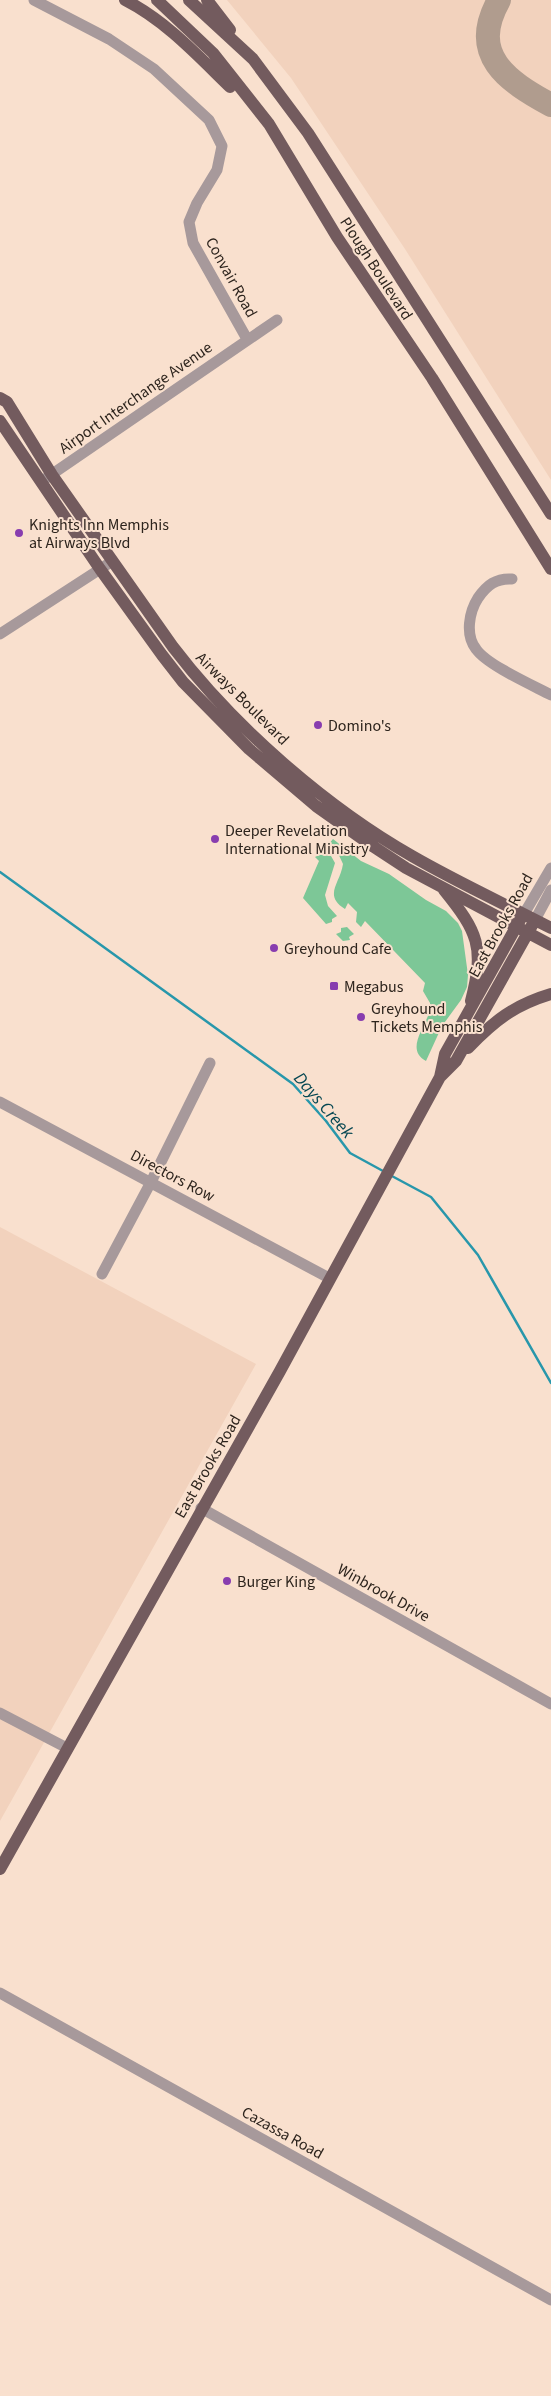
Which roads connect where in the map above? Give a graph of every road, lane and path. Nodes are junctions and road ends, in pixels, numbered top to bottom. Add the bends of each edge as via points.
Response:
1 (34, 0) edge
2 (125, 0) edge
3 (157, 0) edge
4 (188, 0) edge
5 (207, 0) edge
6 (253, 60) junction
7 (269, 124) junction
8 (277, 320) dead end
9 (247, 339) junction
10 (0, 398) edge
11 (0, 421) edge
12 (46, 478) junction
13 (551, 514) edge
14 (105, 566) junction
15 (551, 569) edge
16 (512, 579) dead end
17 (0, 634) edge
18 (551, 694) edge
19 (397, 855) junction
20 (551, 868) edge
21 (441, 886) junction
22 (551, 890) edge
23 (530, 917) junction
24 (517, 926) junction
25 (551, 928) edge
26 (528, 933) junction
27 (551, 945) edge
28 (551, 994) edge
29 (469, 1009) junction
30 (456, 1061) junction
31 (210, 1063) dead end
32 (440, 1078) junction
33 (0, 1102) edge
34 (151, 1182) junction
35 (102, 1274) dead end
36 (329, 1278) junction
37 (201, 1508) junction
38 (551, 1704) edge
39 (0, 1713) edge
40 (67, 1748) junction
41 (0, 1869) edge
42 (0, 1993) edge
43 (551, 2300) edge

1 - 9 street, Convair Road via 109,39 154,69 209,120 222,146 217,170 189,222 193,243
2 - 7 main road via 146,11 200,56
3 - 7 main road, Plough Boulevard via 213,53
4 - 6 main road, Plough Boulevard
5 - 6 main road
6 - 13 main road, Plough Boulevard via 308,133
7 - 15 main road, Plough Boulevard via 337,237 432,378
8 - 9 street, Convair Road
9 - 12 street, Airport Interchange Avenue
10 - 12 main road, Airways Boulevard via 7,402
11 - 12 main road, Airways Boulevard
12 - 14 main road, Airways Boulevard
14 - 17 street
14 - 19 main road, Airways Boulevard via 183,682 249,749 316,806
16 - 18 street via 497,580 484,591 473,608 470,632 481,654
19 - 21 main road, Airways Boulevard
19 - 23 main road, Airways Boulevard
20 - 23 street, East Brooks Road
21 - 24 main road, Airways Boulevard
21 - 29 main road via 467,921 477,944 478,974
22 - 23 street, East Brooks Road
23 - 24 main road, East Brooks Road
23 - 25 main road, Airways Boulevard
23 - 26 main road, East Brooks Road
24 - 26 main road, Airways Boulevard
24 - 29 main road, East Brooks Road via 482,992
26 - 27 main road, Airways Boulevard
26 - 30 main road, East Brooks Road
28 - 30 main road via 506,1014
29 - 32 main road, East Brooks Road via 445,1054
30 - 32 main road, East Brooks Road
31 - 34 street
32 - 36 main road, East Brooks Road
33 - 34 street, Directors Row
34 - 35 street
34 - 36 street, Directors Row
36 - 37 main road, East Brooks Road
37 - 38 street, Winbrook Drive
37 - 40 main road, East Brooks Road
39 - 40 street
40 - 41 main road, East Brooks Road
42 - 43 street, Cazassa Road

